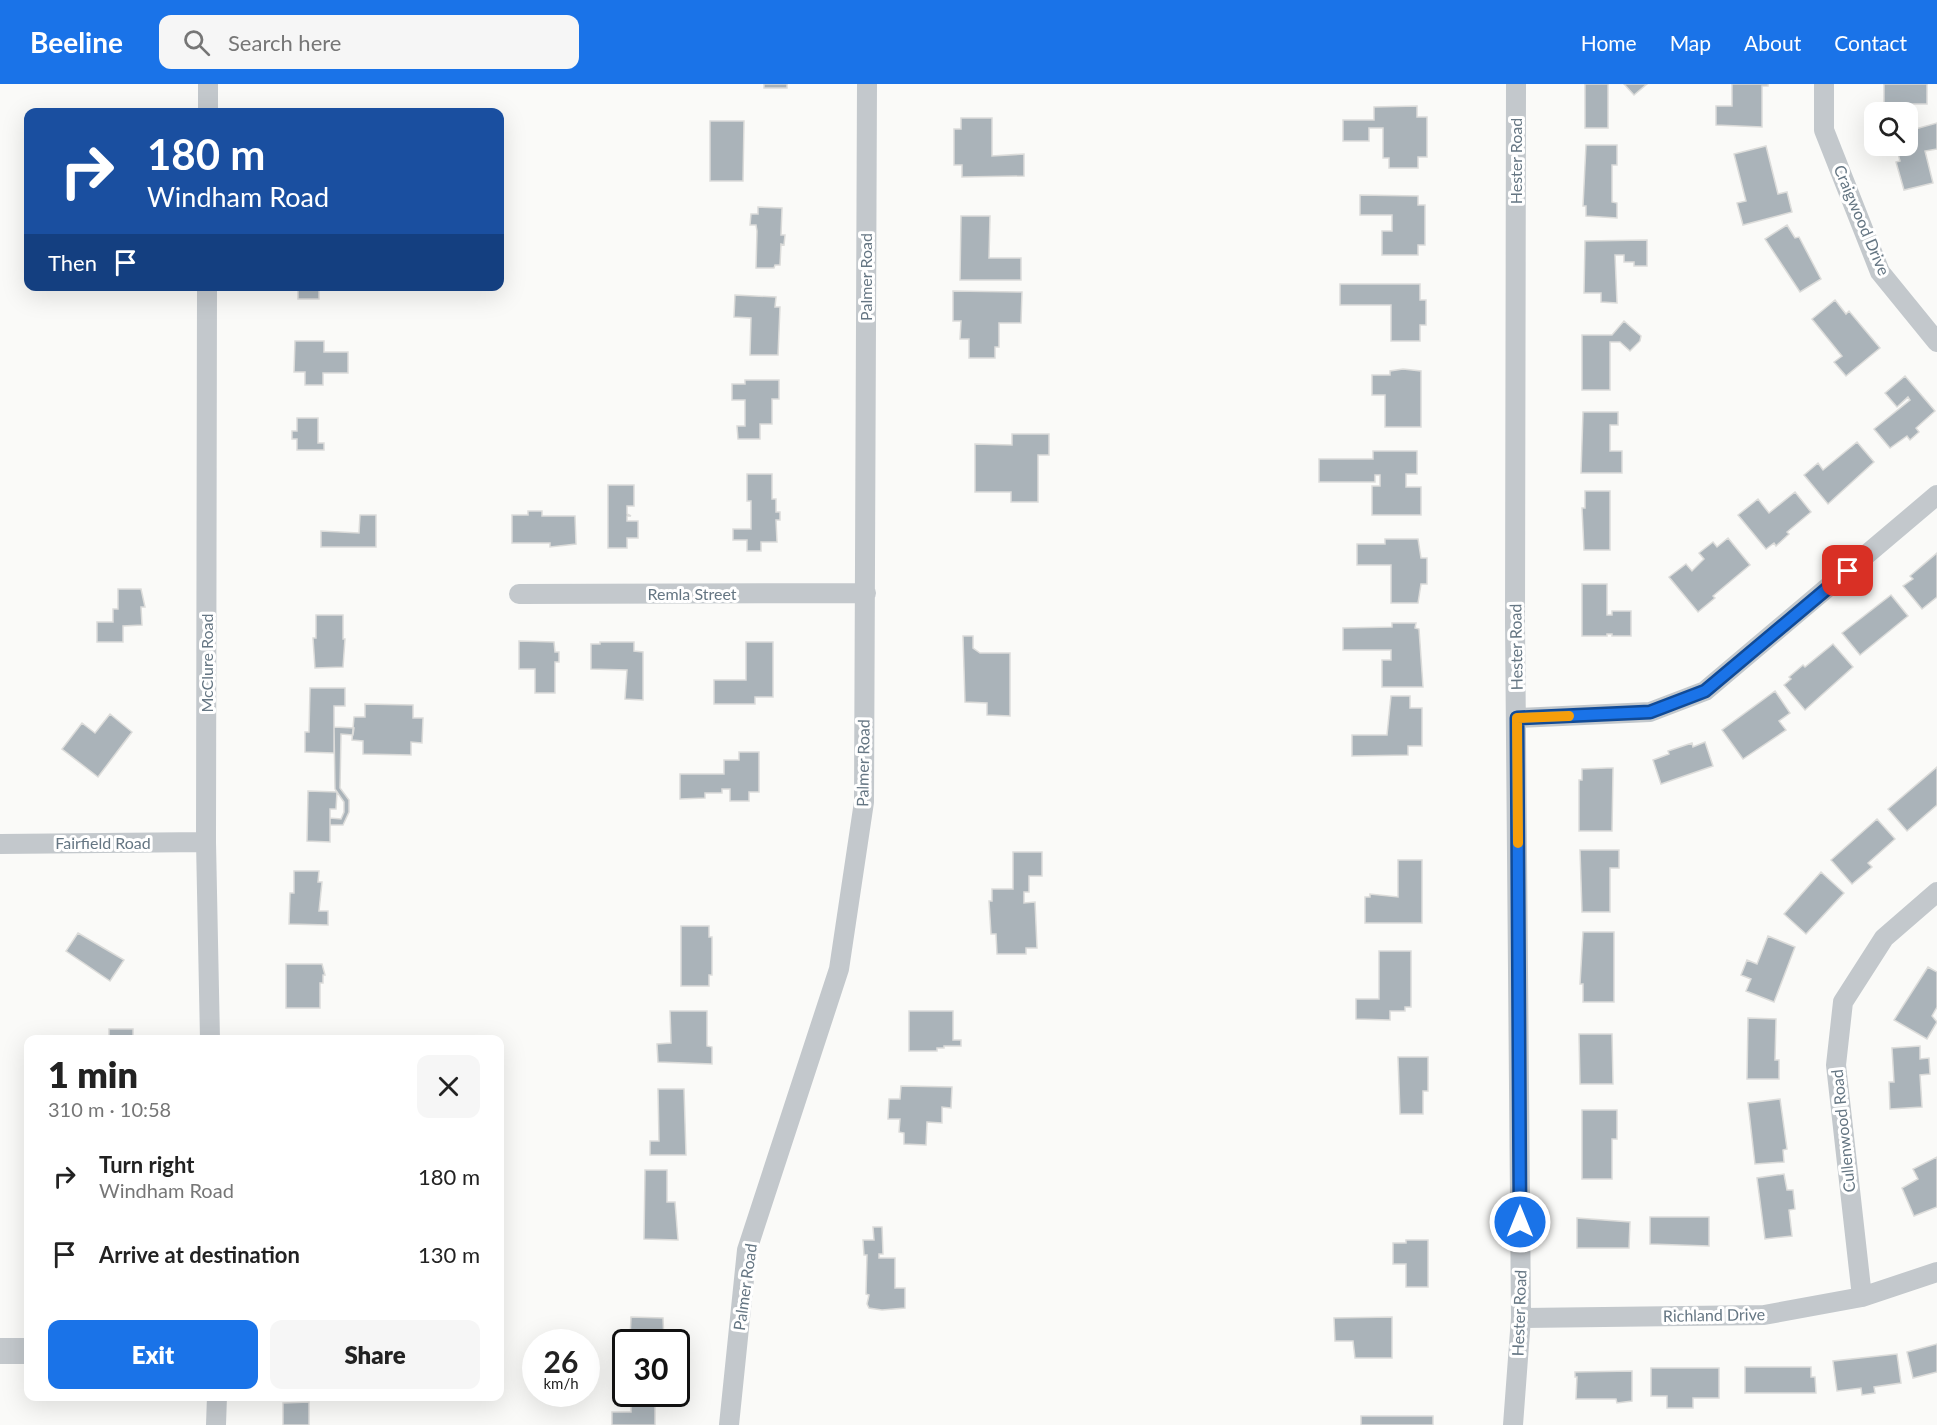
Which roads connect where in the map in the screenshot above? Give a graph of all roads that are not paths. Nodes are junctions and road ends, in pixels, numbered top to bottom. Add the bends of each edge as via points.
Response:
1 (208, 84) edge
2 (867, 84) edge
3 (1516, 84) edge
4 (1824, 84) edge
5 (208, 108) edge
6 (207, 291) edge
7 (1937, 342) edge
8 (1937, 495) edge
9 (866, 593) junction
10 (519, 594) dead end
11 (1517, 718) junction
12 (206, 842) junction
13 (0, 844) edge
14 (1937, 892) edge
15 (210, 1035) edge
16 (1937, 1272) edge
17 (1862, 1297) junction
18 (1521, 1318) junction
19 (0, 1351) edge
20 (24, 1351) edge
21 (217, 1401) edge
22 (216, 1425) edge
23 (729, 1425) edge
24 (1513, 1425) edge

1 - 5 street
2 - 9 street, Palmer Road
3 - 11 street, Hester Road
4 - 7 street, Craigwood Drive via 1824,130 1880,272
6 - 12 street, McClure Road
8 - 11 street via 1705,691 1650,712
9 - 10 street, Remla Street
9 - 23 street, Palmer Road via 864,802 839,969 747,1250
11 - 18 street, Hester Road
12 - 13 street, Fairfield Road
12 - 15 street, McClure Road
14 - 17 street, Cullenwood Road via 1884,938 1843,1002 1836,1065
16 - 17 street, Richland Drive
17 - 18 street, Richland Drive via 1764,1316
18 - 24 street, Hester Road
19 - 20 street
21 - 22 street

